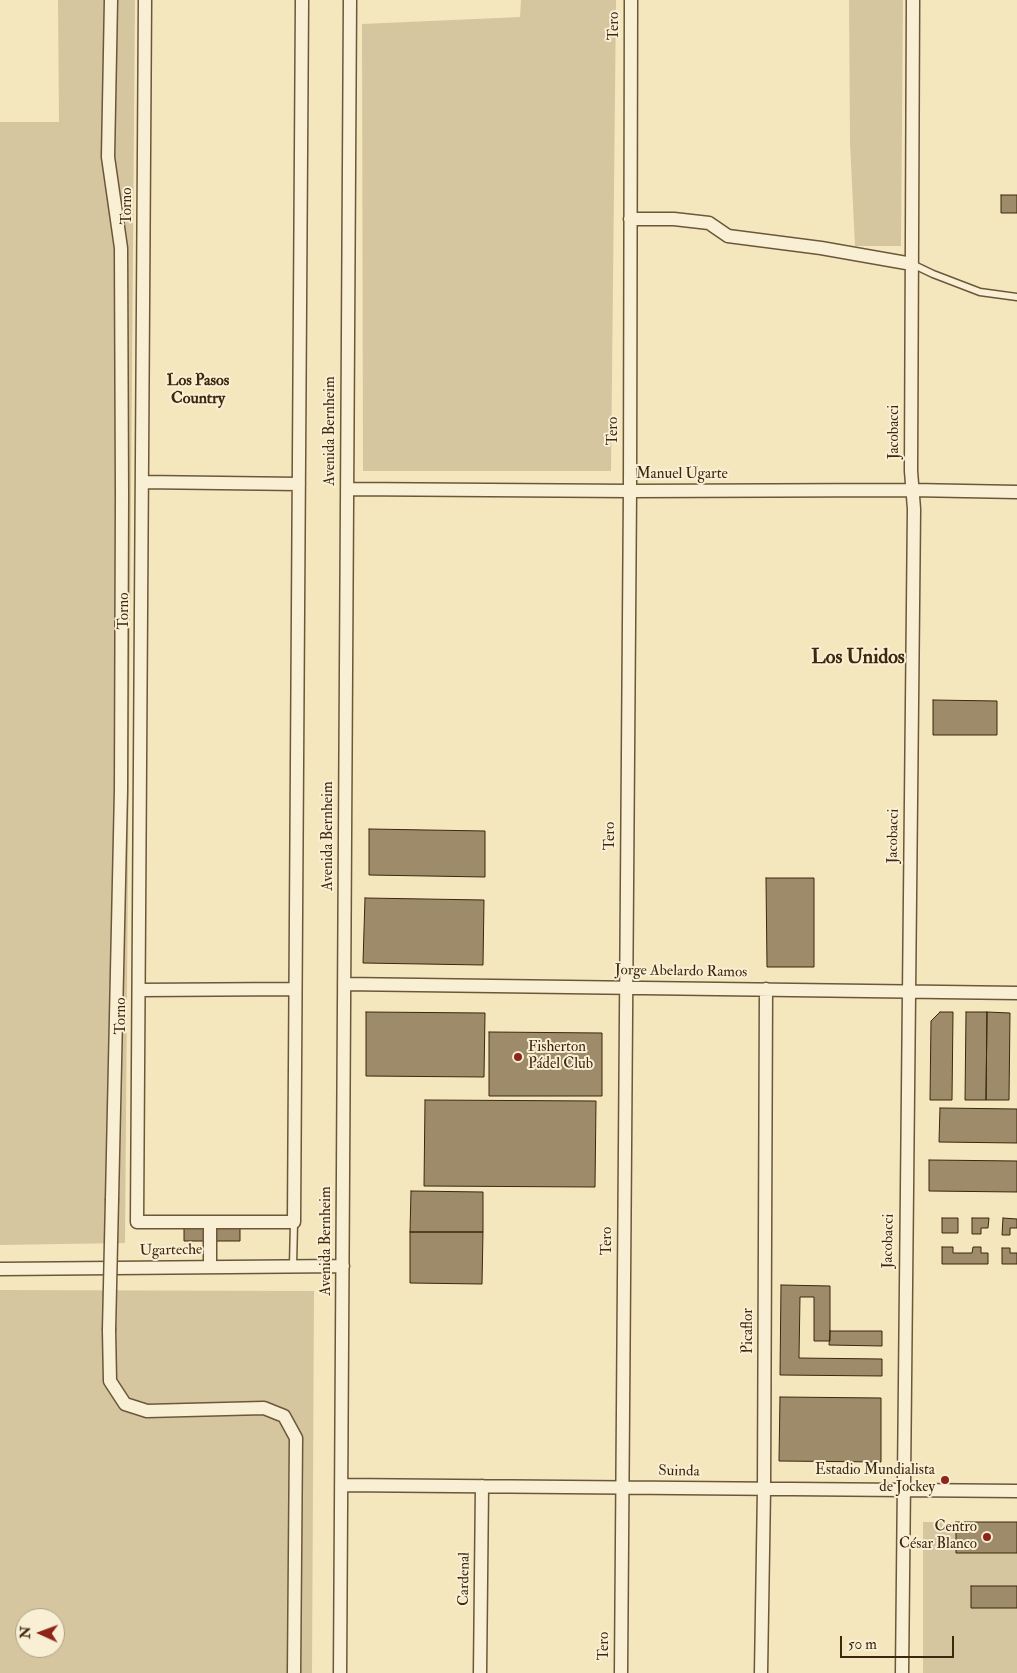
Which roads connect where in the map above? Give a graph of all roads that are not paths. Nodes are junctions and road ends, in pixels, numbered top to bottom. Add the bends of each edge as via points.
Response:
1 (111, 0) edge
2 (146, 0) edge
3 (302, 0) edge
4 (350, 0) edge
5 (631, 0) edge
6 (913, 0) edge
7 (630, 219) junction
8 (912, 264) junction
9 (1017, 297) edge
10 (142, 482) junction
11 (299, 484) junction
12 (347, 489) junction
13 (912, 490) junction
14 (630, 491) junction
15 (1017, 492) edge
16 (344, 984) junction
17 (626, 988) junction
18 (296, 989) junction
19 (766, 989) junction
20 (139, 990) junction
21 (908, 991) junction
22 (1017, 993) edge
23 (210, 1222) junction
24 (294, 1222) junction
25 (293, 1266) junction
26 (343, 1266) junction
27 (210, 1267) junction
28 (0, 1269) edge
29 (341, 1485) junction
30 (482, 1486) junction
31 (622, 1487) junction
32 (764, 1489) junction
33 (903, 1490) junction
34 (1017, 1491) edge
35 (294, 1673) edge
36 (340, 1673) edge
37 (480, 1673) edge
38 (621, 1673) edge
39 (761, 1673) edge
40 (902, 1673) edge

1 - 35 street, bridge via 108,157 122,248 122,495 121,790 110,1381 125,1404 147,1411 264,1408 284,1416 296,1438
2 - 10 street, Torno
3 - 11 street
4 - 12 street, Avenida Bernheim
5 - 7 street, Tero
6 - 8 street, Jacobacci
7 - 8 street via 709,222 728,236
7 - 14 street, Tero
8 - 9 lane via 980,292
8 - 13 street, Jacobacci
10 - 11 street
10 - 20 street, Torno
11 - 18 street
12 - 14 street, Manuel Ugarte
12 - 16 street, Avenida Bernheim
13 - 14 street, Manuel Ugarte
13 - 15 street, Manuel Ugarte
13 - 21 street, Jacobacci
14 - 17 street, Tero
16 - 17 street, Jorge Abelardo Ramos
16 - 26 street, Avenida Bernheim
17 - 19 street, Jorge Abelardo Ramos
17 - 31 street, Tero
18 - 20 street
18 - 24 street
19 - 21 street, Jorge Abelardo Ramos
19 - 32 street, Picaflor
20 - 23 street, Torno via 137,1222
21 - 22 street, Jorge Abelardo Ramos
21 - 33 street, Jacobacci
23 - 24 street
23 - 27 street
24 - 25 lane
25 - 26 street, Ugarteche
25 - 27 street, Ugarteche
26 - 29 street, Avenida Bernheim
27 - 28 street, Ugarteche
29 - 30 street, Suinda
29 - 36 street, Avenida Bernheim
30 - 31 street, Suinda
30 - 37 street, Cardenal
31 - 32 street, Suinda
31 - 38 street, Tero
32 - 33 street, Suinda
32 - 39 street, Picaflor
33 - 34 street, Suinda
33 - 40 street, Jacobacci

